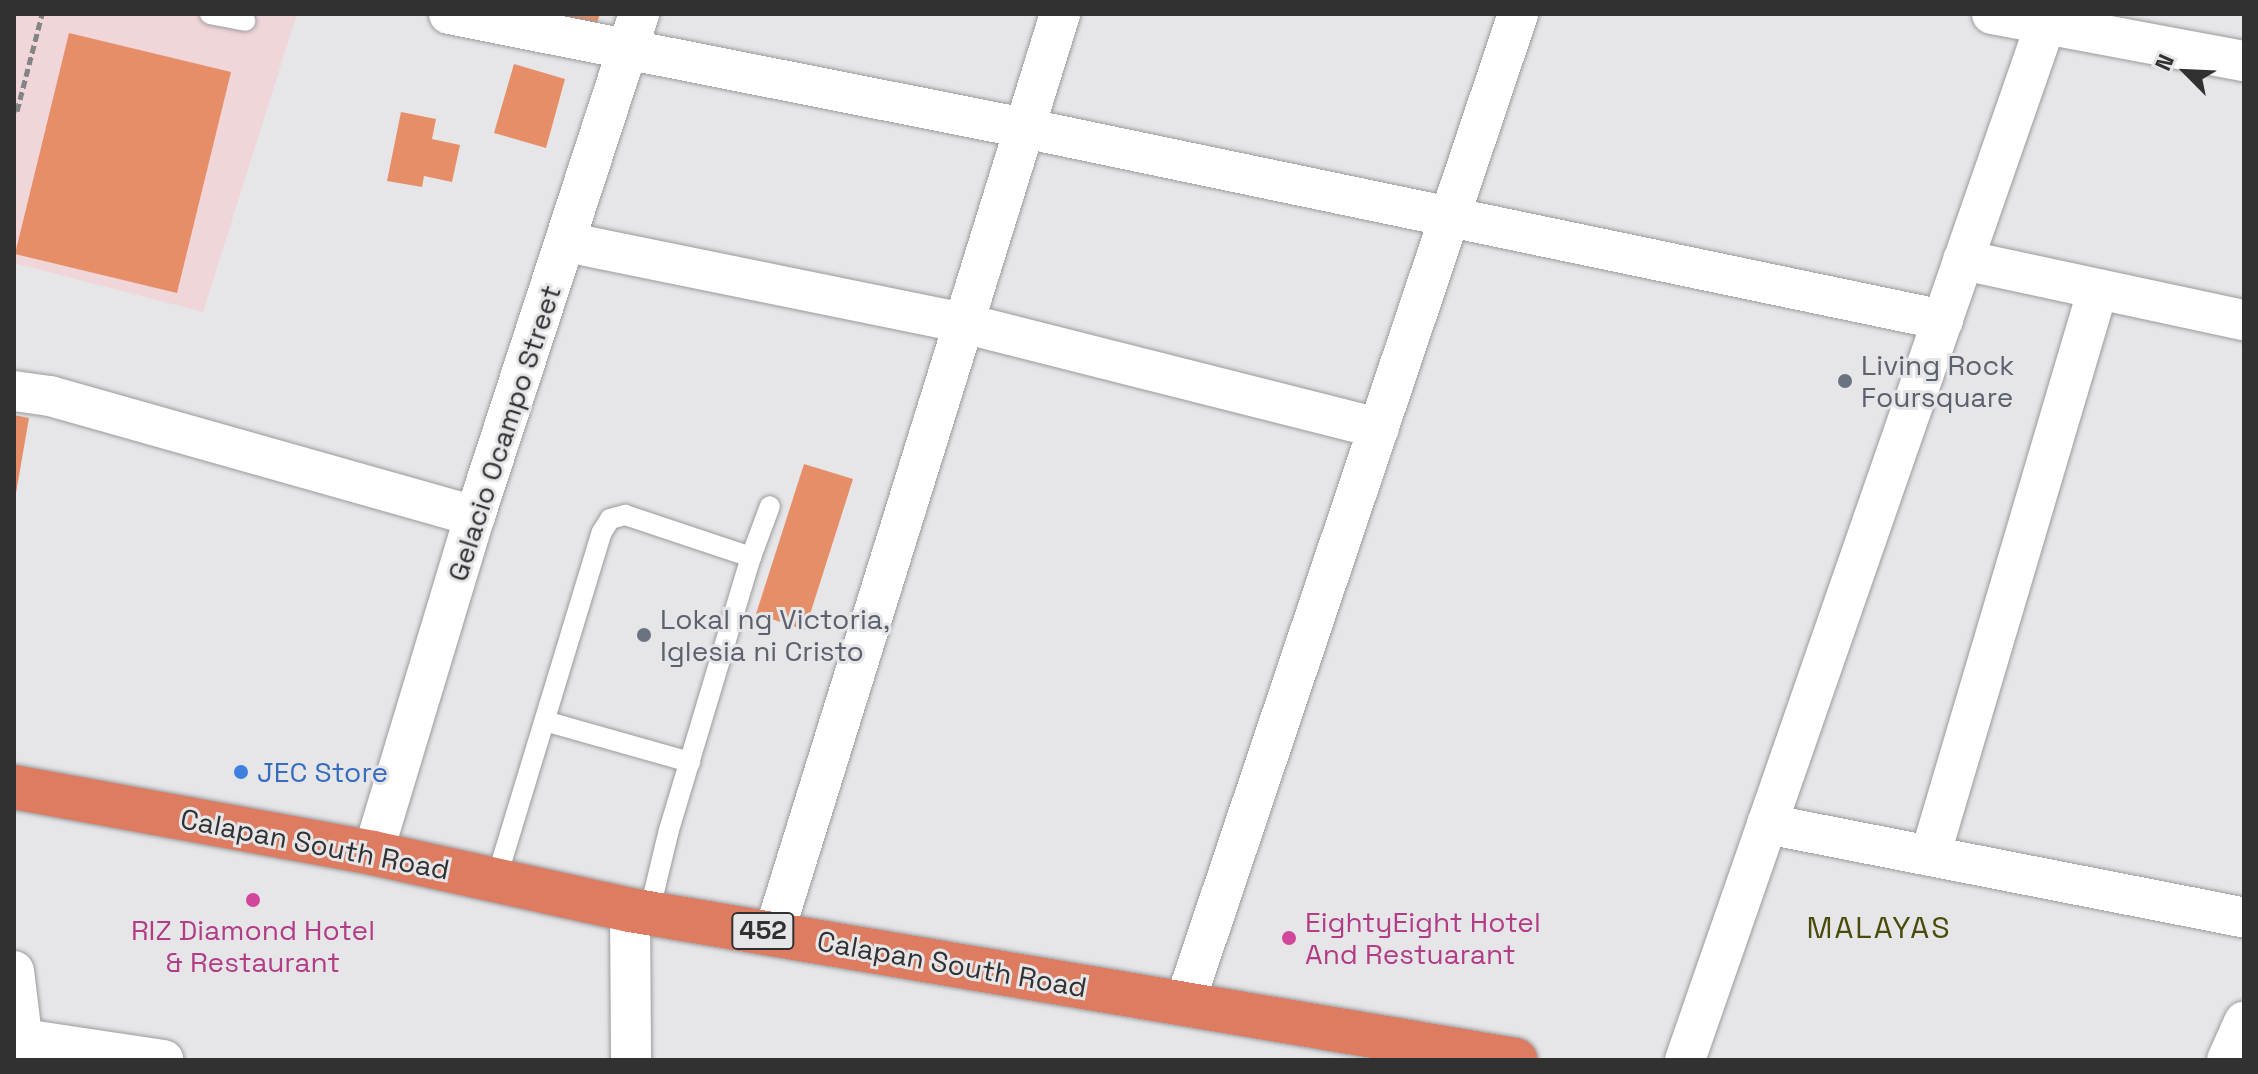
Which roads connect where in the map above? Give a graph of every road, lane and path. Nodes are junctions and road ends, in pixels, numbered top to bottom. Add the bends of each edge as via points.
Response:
1 (42, 14) edge
2 (210, 14) edge
3 (449, 14) edge
4 (1060, 14) edge
5 (1518, 14) edge
6 (1992, 14) edge
7 (2047, 19) edge
8 (245, 21) dead end
9 (633, 32) edge
10 (2244, 61) edge
11 (14, 110) edge
12 (1024, 128) junction
13 (1450, 217) junction
14 (566, 242) junction
15 (1963, 260) junction
16 (2098, 289) junction
17 (1943, 320) junction
18 (2244, 320) edge
19 (963, 323) junction
20 (14, 391) edge
21 (1379, 428) junction
22 (770, 506) dead end
23 (475, 516) junction
24 (751, 557) junction
25 (545, 721) junction
26 (690, 762) junction
27 (14, 787) edge
28 (1767, 824) junction
29 (373, 853) junction
30 (1930, 856) junction
31 (496, 880) junction
32 (640, 912) junction
33 (2244, 918) edge
34 (774, 933) junction
35 (14, 971) edge
36 (1184, 1005) junction
37 (2244, 1022) edge
38 (24, 1049) edge
39 (1409, 1051) edge
40 (163, 1060) edge
41 (631, 1060) edge
42 (1515, 1060) edge
43 (1685, 1060) edge
44 (2227, 1060) edge

1 - 11 path
2 - 8 lane
3 - 9 street
4 - 12 street
5 - 13 street
6 - 7 street
7 - 10 street
7 - 15 street
9 - 12 street
9 - 14 street, Gelacio Ocampo Street
12 - 13 street
12 - 19 street
13 - 17 street
13 - 21 street
14 - 19 street
14 - 23 street, Gelacio Ocampo Street
15 - 16 street
15 - 17 street
16 - 18 street
16 - 30 street
17 - 28 street
19 - 21 street
19 - 34 street
20 - 23 street via 50,396
21 - 36 street
22 - 24 lane
23 - 29 street, Gelacio Ocampo Street
24 - 25 lane via 625,515 610,519
24 - 26 lane
25 - 26 lane
25 - 31 lane
26 - 32 lane
27 - 29 highway, Calapan South Road / 452
28 - 30 street
28 - 43 street
29 - 31 highway, Calapan South Road / 452
30 - 33 street
31 - 32 highway, Calapan South Road / 452
32 - 34 highway, Calapan South Road / 452
32 - 41 street
34 - 36 highway, Calapan South Road / 452
35 - 38 street
36 - 39 highway, Calapan South Road / 452
37 - 44 street
38 - 40 street
39 - 42 highway, Calapan South Road / 452

